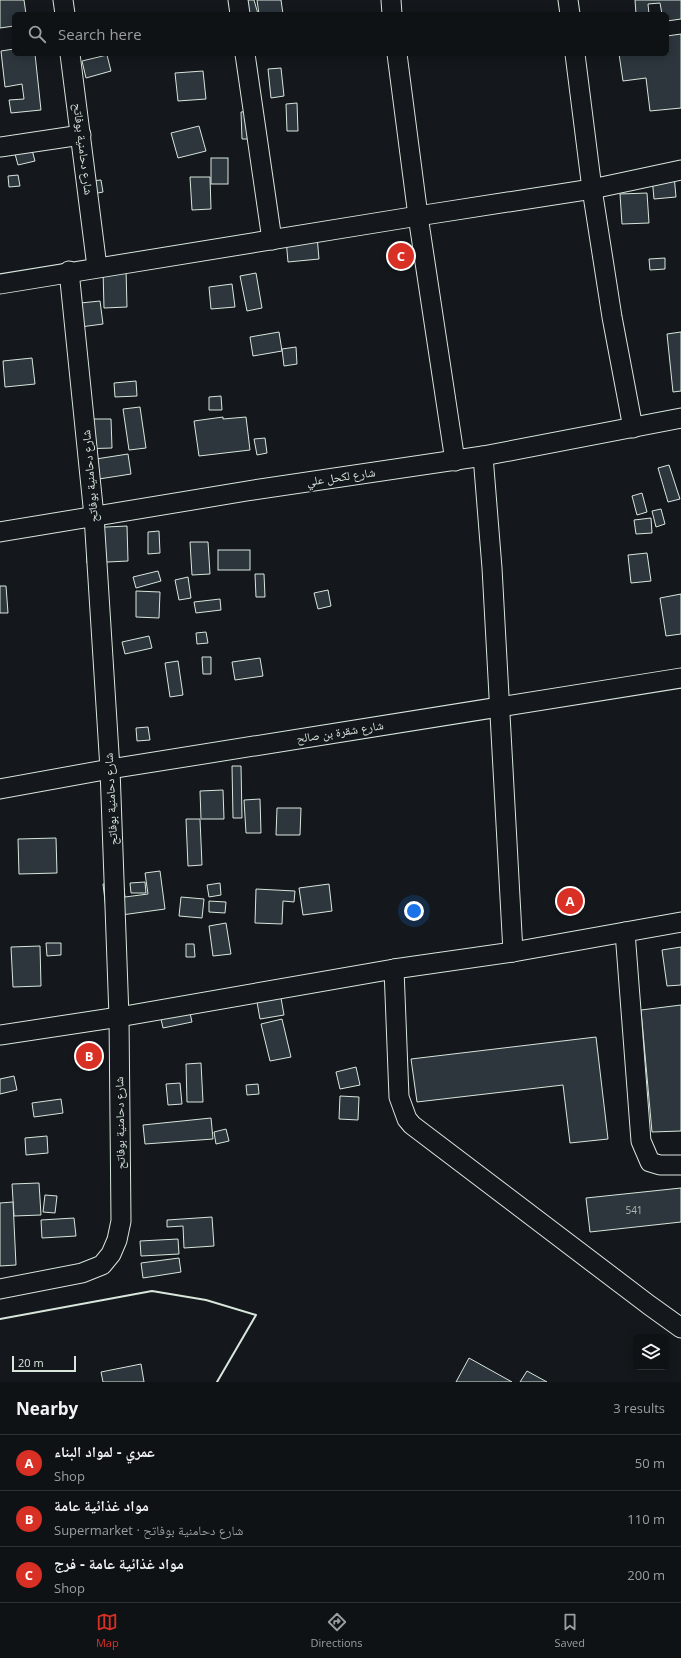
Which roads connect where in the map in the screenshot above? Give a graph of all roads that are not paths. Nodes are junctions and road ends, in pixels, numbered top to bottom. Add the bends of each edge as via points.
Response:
1 (63, 0) edge
2 (238, 0) edge
3 (391, 0) edge
4 (568, 0) edge
5 (65, 12) edge
6 (240, 12) edge
7 (392, 12) edge
8 (570, 12) edge
9 (70, 56) edge
10 (245, 56) edge
11 (397, 56) edge
12 (575, 56) edge
13 (81, 135) junction
14 (0, 147) edge
15 (681, 170) edge
16 (592, 190) junction
17 (418, 216) junction
18 (272, 240) junction
19 (97, 267) junction
20 (69, 271) junction
21 (0, 284) edge
22 (681, 418) edge
23 (633, 428) junction
24 (483, 456) junction
25 (455, 461) junction
26 (94, 516) junction
27 (0, 532) edge
28 (681, 678) edge
29 (499, 707) junction
30 (110, 769) junction
31 (0, 789) edge
32 (681, 922) edge
33 (625, 932) junction
34 (513, 952) junction
35 (394, 969) junction
36 (119, 1017) junction
37 (0, 1035) edge
38 (681, 1165) edge
39 (0, 1289) edge
40 (681, 1328) edge

1 - 5 street
2 - 6 street
3 - 7 street
4 - 8 street
9 - 13 street, شارع دحامنية بوفاتح
10 - 18 street
11 - 17 street
12 - 16 street
13 - 14 street
13 - 19 street, شارع دحامنية بوفاتح
15 - 16 street
16 - 17 street
16 - 23 street
17 - 18 street
17 - 25 street
18 - 19 street
19 - 20 street
20 - 21 street
20 - 26 street, شارع دحامنية بوفاتح
22 - 23 street, شارع لكحل علي
23 - 24 street, شارع لكحل علي
24 - 25 street, شارع لكحل علي
24 - 29 street
25 - 26 street, شارع لكحل علي
26 - 27 street, شارع لكحل علي
26 - 30 street, شارع دحامنية بوفاتح
28 - 29 street, شارع شقرة بن صالح
29 - 30 street, شارع شقرة بن صالح
29 - 34 street
30 - 31 street, شارع شقرة بن صالح
30 - 36 street, شارع دحامنية بوفاتح
32 - 33 street
33 - 34 street
33 - 38 street via 641,1141 650,1162 660,1165
34 - 35 street
35 - 36 street
35 - 40 street via 399,1097 406,1119
36 - 37 street
36 - 39 street, شارع دحامنية بوفاتح via 121,1221 111,1254 102,1265 82,1274

